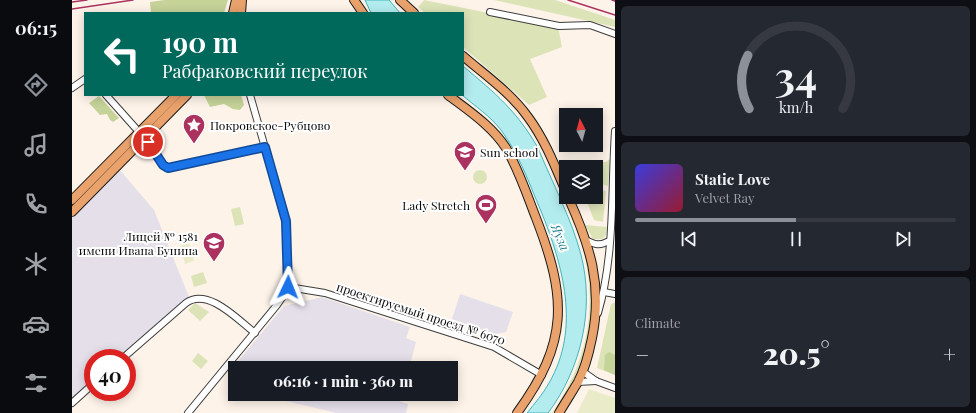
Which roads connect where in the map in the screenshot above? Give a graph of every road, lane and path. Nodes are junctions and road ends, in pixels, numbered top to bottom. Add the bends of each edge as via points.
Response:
1 (236, 0) edge
2 (242, 0) edge
3 (354, 0) edge
4 (400, 0) edge
5 (233, 12) edge
6 (241, 12) edge
7 (362, 12) edge
8 (413, 12) edge
9 (490, 12) dead end
10 (615, 34) edge
11 (464, 57) edge
12 (84, 80) edge
13 (72, 88) edge
14 (107, 96) edge
15 (175, 96) edge
16 (186, 96) edge
17 (250, 96) edge
18 (449, 96) edge
19 (615, 131) edge
20 (142, 136) junction
21 (265, 147) junction
22 (559, 176) edge
23 (72, 200) edge
24 (571, 204) edge
25 (72, 212) edge
26 (586, 240) junction
27 (609, 241) junction
28 (288, 287) junction
29 (604, 292) junction
30 (615, 294) edge
31 (596, 321) junction
32 (254, 333) junction
33 (133, 349) edge
34 (582, 371) junction
35 (542, 375) junction
36 (596, 381) junction
37 (578, 382) junction
38 (615, 388) edge
39 (84, 392) edge
40 (72, 403) edge
41 (188, 413) edge
42 (517, 413) edge
43 (559, 413) edge

1 - 5 main road
2 - 6 main road
3 - 7 main road
4 - 8 main road
9 - 10 street via 559,26 590,25
11 - 22 main road via 506,93 527,116 547,148
12 - 13 street
14 - 20 street
15 - 20 main road
16 - 20 main road
17 - 21 street
18 - 35 main road via 481,121 506,149 550,256 557,290 559,318 552,353
19 - 27 street
20 - 21 street via 168,168
20 - 23 main road
20 - 25 main road
21 - 28 street via 286,221
24 - 26 main road
26 - 27 street via 595,244
26 - 31 main road via 597,294
27 - 29 street
28 - 32 street via 278,305
28 - 35 street, проектируемый проезд № 6070 via 325,293 494,347
29 - 30 street
29 - 31 street
31 - 34 main road
32 - 33 street via 216,304 203,298 196,298 186,303
32 - 41 street
34 - 36 street
34 - 37 main road
35 - 42 main road
36 - 37 street
36 - 38 street
37 - 43 main road
39 - 40 street

